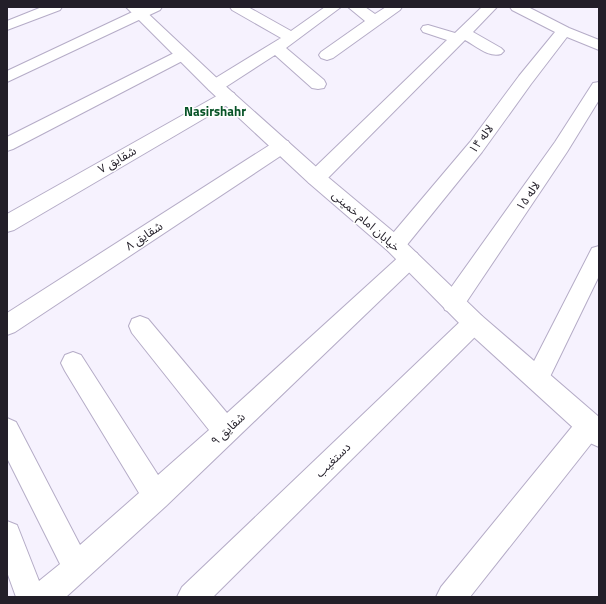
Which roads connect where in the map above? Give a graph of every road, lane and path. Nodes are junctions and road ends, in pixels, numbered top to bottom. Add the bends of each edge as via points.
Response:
1 (55, 7) edge
2 (237, 7) edge
3 (334, 7) edge
4 (355, 7) edge
5 (395, 7) edge
6 (490, 7) edge
7 (517, 7) edge
8 (7, 10) edge
9 (143, 10) edge
10 (375, 21) junction
11 (13, 24) edge
12 (428, 29) dead end
13 (564, 31) junction
14 (461, 36) junction
15 (292, 38) junction
16 (599, 45) edge
17 (276, 48) junction
18 (496, 51) dead end
19 (182, 54) junction
20 (327, 55) dead end
21 (7, 77) edge
22 (318, 84) dead end
23 (599, 86) edge
24 (222, 92) junction
25 (7, 145) edge
26 (282, 146) junction
27 (316, 178) junction
28 (7, 224) edge
29 (402, 252) junction
30 (599, 254) edge
31 (453, 303) junction
32 (474, 323) junction
33 (7, 325) edge
34 (140, 326) dead end
35 (72, 363) dead end
36 (537, 379) junction
37 (594, 430) edge
38 (7, 431) edge
39 (226, 431) junction
40 (156, 496) junction
41 (7, 535) edge
42 (77, 568) junction
43 (31, 597) edge
44 (44, 597) edge
45 (192, 597) edge
46 (451, 597) edge

1 - 11 street
2 - 15 street
3 - 15 street, شقایق ۷
4 - 10 street
5 - 10 street
6 - 14 street
7 - 13 street
8 - 11 street
9 - 19 street, خیابان امام خمینی
9 - 21 street
10 - 20 street
12 - 14 street
13 - 16 street
13 - 29 street, لاله ۱۴ via 525,80
14 - 18 street
14 - 27 street
15 - 17 street, شقایق ۷
17 - 22 street
17 - 24 street, شقایق ۷
19 - 24 street, خیابان امام خمینی
19 - 25 street
23 - 31 street, لاله ۱۵ via 561,147
24 - 26 street, خیابان امام خمینی
24 - 28 street, شقایق ۷
26 - 27 street, خیابان امام خمینی
26 - 33 street, شقایق ۸
27 - 29 street, خیابان امام خمینی
29 - 31 street, خیابان امام خمینی
29 - 39 street, شقایق ۹
30 - 36 street
31 - 32 street, خیابان امام خمینی
32 - 36 street, خیابان امام خمینی
32 - 45 street, دستغیب
34 - 39 street
35 - 40 street
36 - 37 street, خیابان امام خمینی
37 - 46 street
38 - 42 street
39 - 40 street, شقایق ۹
40 - 42 street, شقایق ۹
41 - 43 street
42 - 44 street, شقایق ۹

